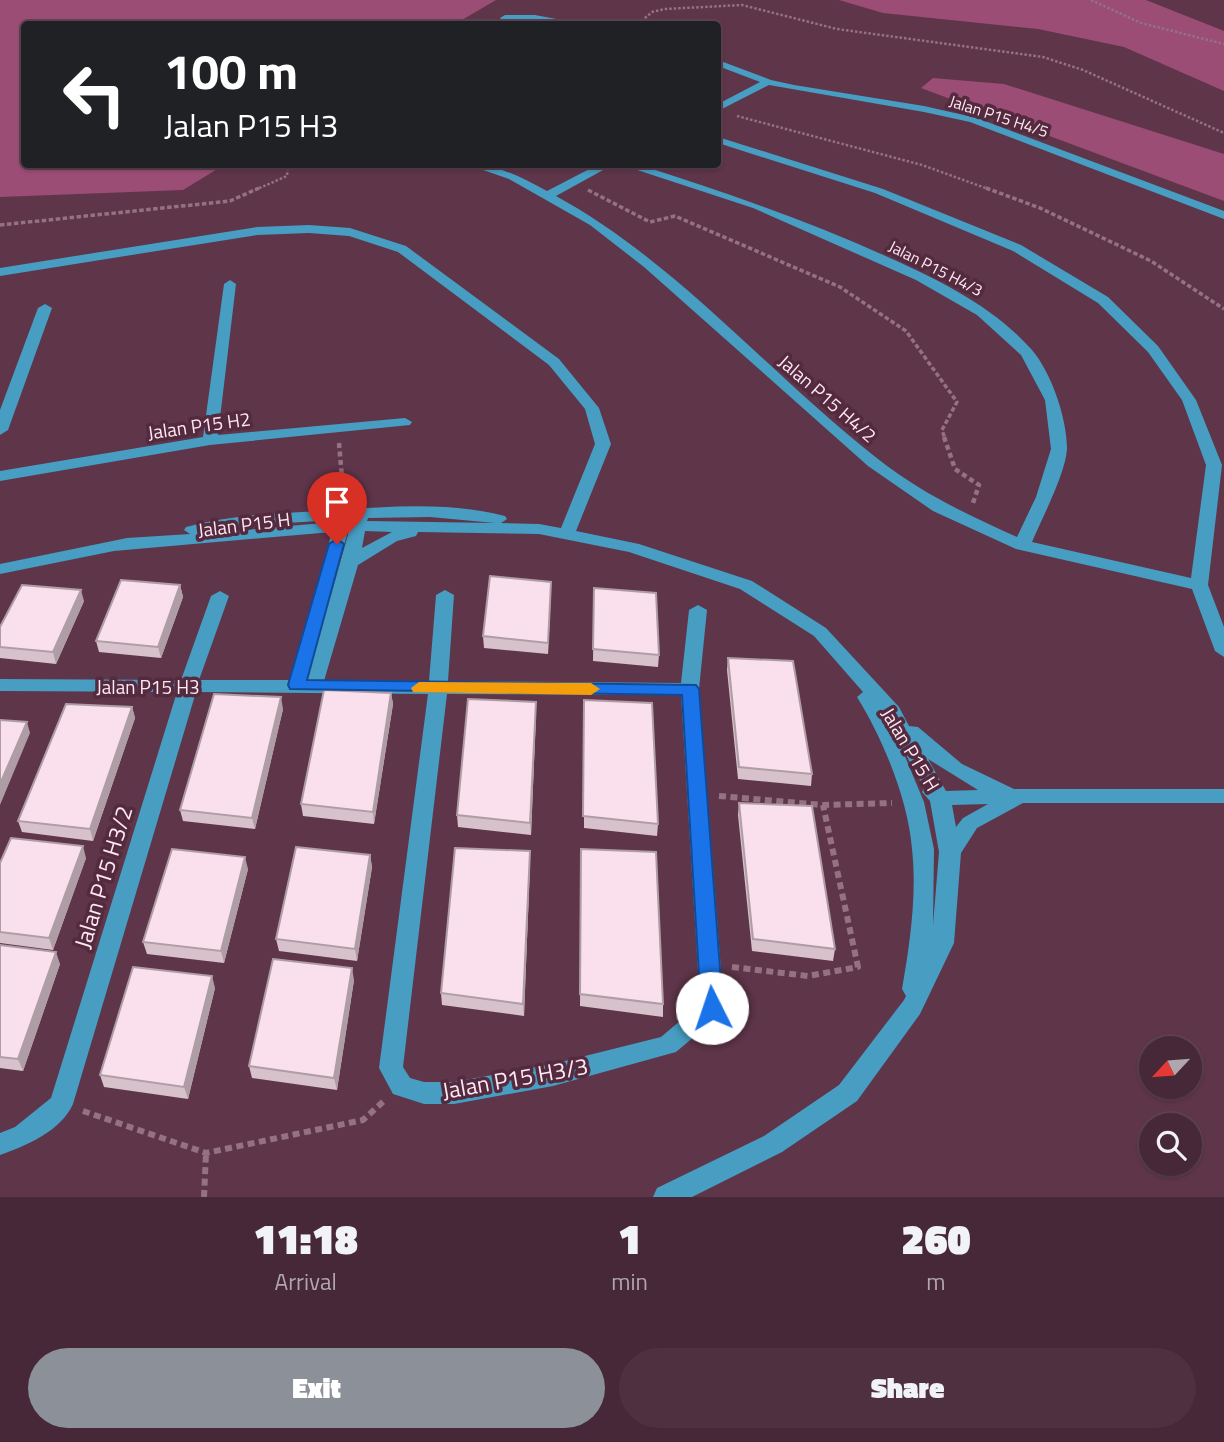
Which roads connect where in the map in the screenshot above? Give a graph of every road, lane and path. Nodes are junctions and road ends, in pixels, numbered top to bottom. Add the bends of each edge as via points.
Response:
1 (1091, 0) edge
2 (505, 18) dead end
3 (556, 21) edge
4 (642, 21) edge
5 (1224, 44) edge
6 (721, 64) edge
7 (768, 82) junction
8 (721, 106) edge
9 (730, 114) dead end
10 (1224, 133) edge
11 (721, 141) edge
12 (288, 168) edge
13 (484, 168) edge
14 (601, 168) edge
15 (637, 168) edge
16 (573, 183) junction
17 (549, 195) junction
18 (1224, 215) edge
19 (0, 225) edge
20 (0, 272) edge
21 (230, 284) dead end
22 (45, 308) dead end
23 (1224, 309) edge
24 (405, 422) dead end
25 (338, 428) junction
26 (0, 430) edge
27 (210, 440) junction
28 (0, 476) edge
29 (351, 520) junction
30 (967, 520) junction
31 (424, 527) junction
32 (539, 529) junction
33 (289, 530) junction
34 (567, 533) junction
35 (116, 545) junction
36 (1022, 545) junction
37 (341, 562) junction
38 (0, 569) edge
39 (1199, 585) junction
40 (445, 595) dead end
41 (220, 596) dead end
42 (698, 610) dead end
43 (820, 632) junction
44 (1224, 651) edge
45 (0, 685) edge
46 (305, 685) junction
47 (188, 687) junction
48 (438, 689) junction
49 (690, 689) junction
50 (892, 712) junction
51 (891, 745) junction
52 (697, 794) junction
53 (1017, 796) junction
54 (1224, 796) edge
55 (940, 798) junction
56 (914, 802) junction
57 (823, 805) junction
58 (923, 849) junction
59 (950, 852) junction
60 (709, 965) junction
61 (912, 1007) junction
62 (402, 1086) junction
63 (61, 1104) junction
64 (0, 1144) edge
65 (206, 1153) junction
66 (204, 1197) edge
67 (666, 1197) edge

1 - 5 path via 1141,23
2 - 3 street
4 - 10 path via 665,9 743,5 837,29 1004,50 1063,62
6 - 7 street, Jalan P15 H4/5
7 - 8 street
7 - 18 street, Jalan P15 H4/5 via 973,120
9 - 23 path via 922,165 1040,208 1151,261
11 - 39 street via 879,191 1017,248 1103,300 1153,349 1189,400 1214,465
12 - 19 path via 287,176 230,201
13 - 17 street, Jalan P15 H4/2
14 - 16 street
15 - 36 street, Jalan P15 H4/3 via 757,206 887,261 982,312 1027,353 1052,400 1059,449
16 - 17 street
16 - 30 path via 650,222 675,216 840,287 906,331 957,402 942,430 955,469 979,485
17 - 30 street, Jalan P15 H4/2 via 594,222 648,264 873,463 939,508
20 - 34 street via 257,231 350,232 402,248 554,362 592,408 603,444
21 - 27 street
22 - 26 street
24 - 25 street, Jalan P15 H2
25 - 27 street, Jalan P15 H2
25 - 29 path
27 - 28 street, Jalan P15 H2
29 - 31 street, Jalan P15 H
29 - 32 street, Jalan P15 H via 456,513
29 - 33 street, Jalan P15 H
29 - 35 street, Jalan P15 H via 232,521
29 - 37 street
30 - 36 street, Jalan P15 H4/2
31 - 32 street, Jalan P15 H
31 - 37 street via 391,537
32 - 34 street, Jalan P15 H
33 - 35 street, Jalan P15 H
33 - 37 street via 316,536
34 - 43 street, Jalan P15 H via 633,548 746,585
35 - 38 street, Jalan P15 H
36 - 39 street, Jalan P15 H4/2
37 - 46 street
39 - 44 street
40 - 48 street
41 - 47 street, Jalan P15 H3/2
42 - 49 street, Jalan P15 H3/3
43 - 50 street, Jalan P15 H
43 - 51 street, Jalan P15 H via 878,715
45 - 47 street, Jalan P15 H3
46 - 47 street, Jalan P15 H3
46 - 48 street, Jalan P15 H3
47 - 63 street, Jalan P15 H3/2
48 - 49 street, Jalan P15 H3
48 - 62 street via 391,1068
49 - 52 street, Jalan P15 H3/3
50 - 53 street via 933,756
50 - 55 street, Jalan P15 H
51 - 55 street via 925,788
51 - 56 street, Jalan P15 H
52 - 57 path
52 - 60 street, Jalan P15 H3/3
53 - 54 street
53 - 55 street
53 - 59 street via 970,823
55 - 58 street via 932,808
55 - 59 street, Jalan P15 H
56 - 57 path
56 - 58 street, Jalan P15 H
57 - 60 path via 858,967 808,976
58 - 61 street, Jalan P15 H via 922,937
59 - 61 street, Jalan P15 H via 943,943
60 - 62 street, Jalan P15 H3/3 via 712,1008 668,1045 553,1075 454,1093 424,1093
61 - 67 street, Jalan P15 H via 848,1093 773,1144
62 - 65 path via 363,1120
63 - 64 street via 24,1135
63 - 65 path
65 - 66 path

